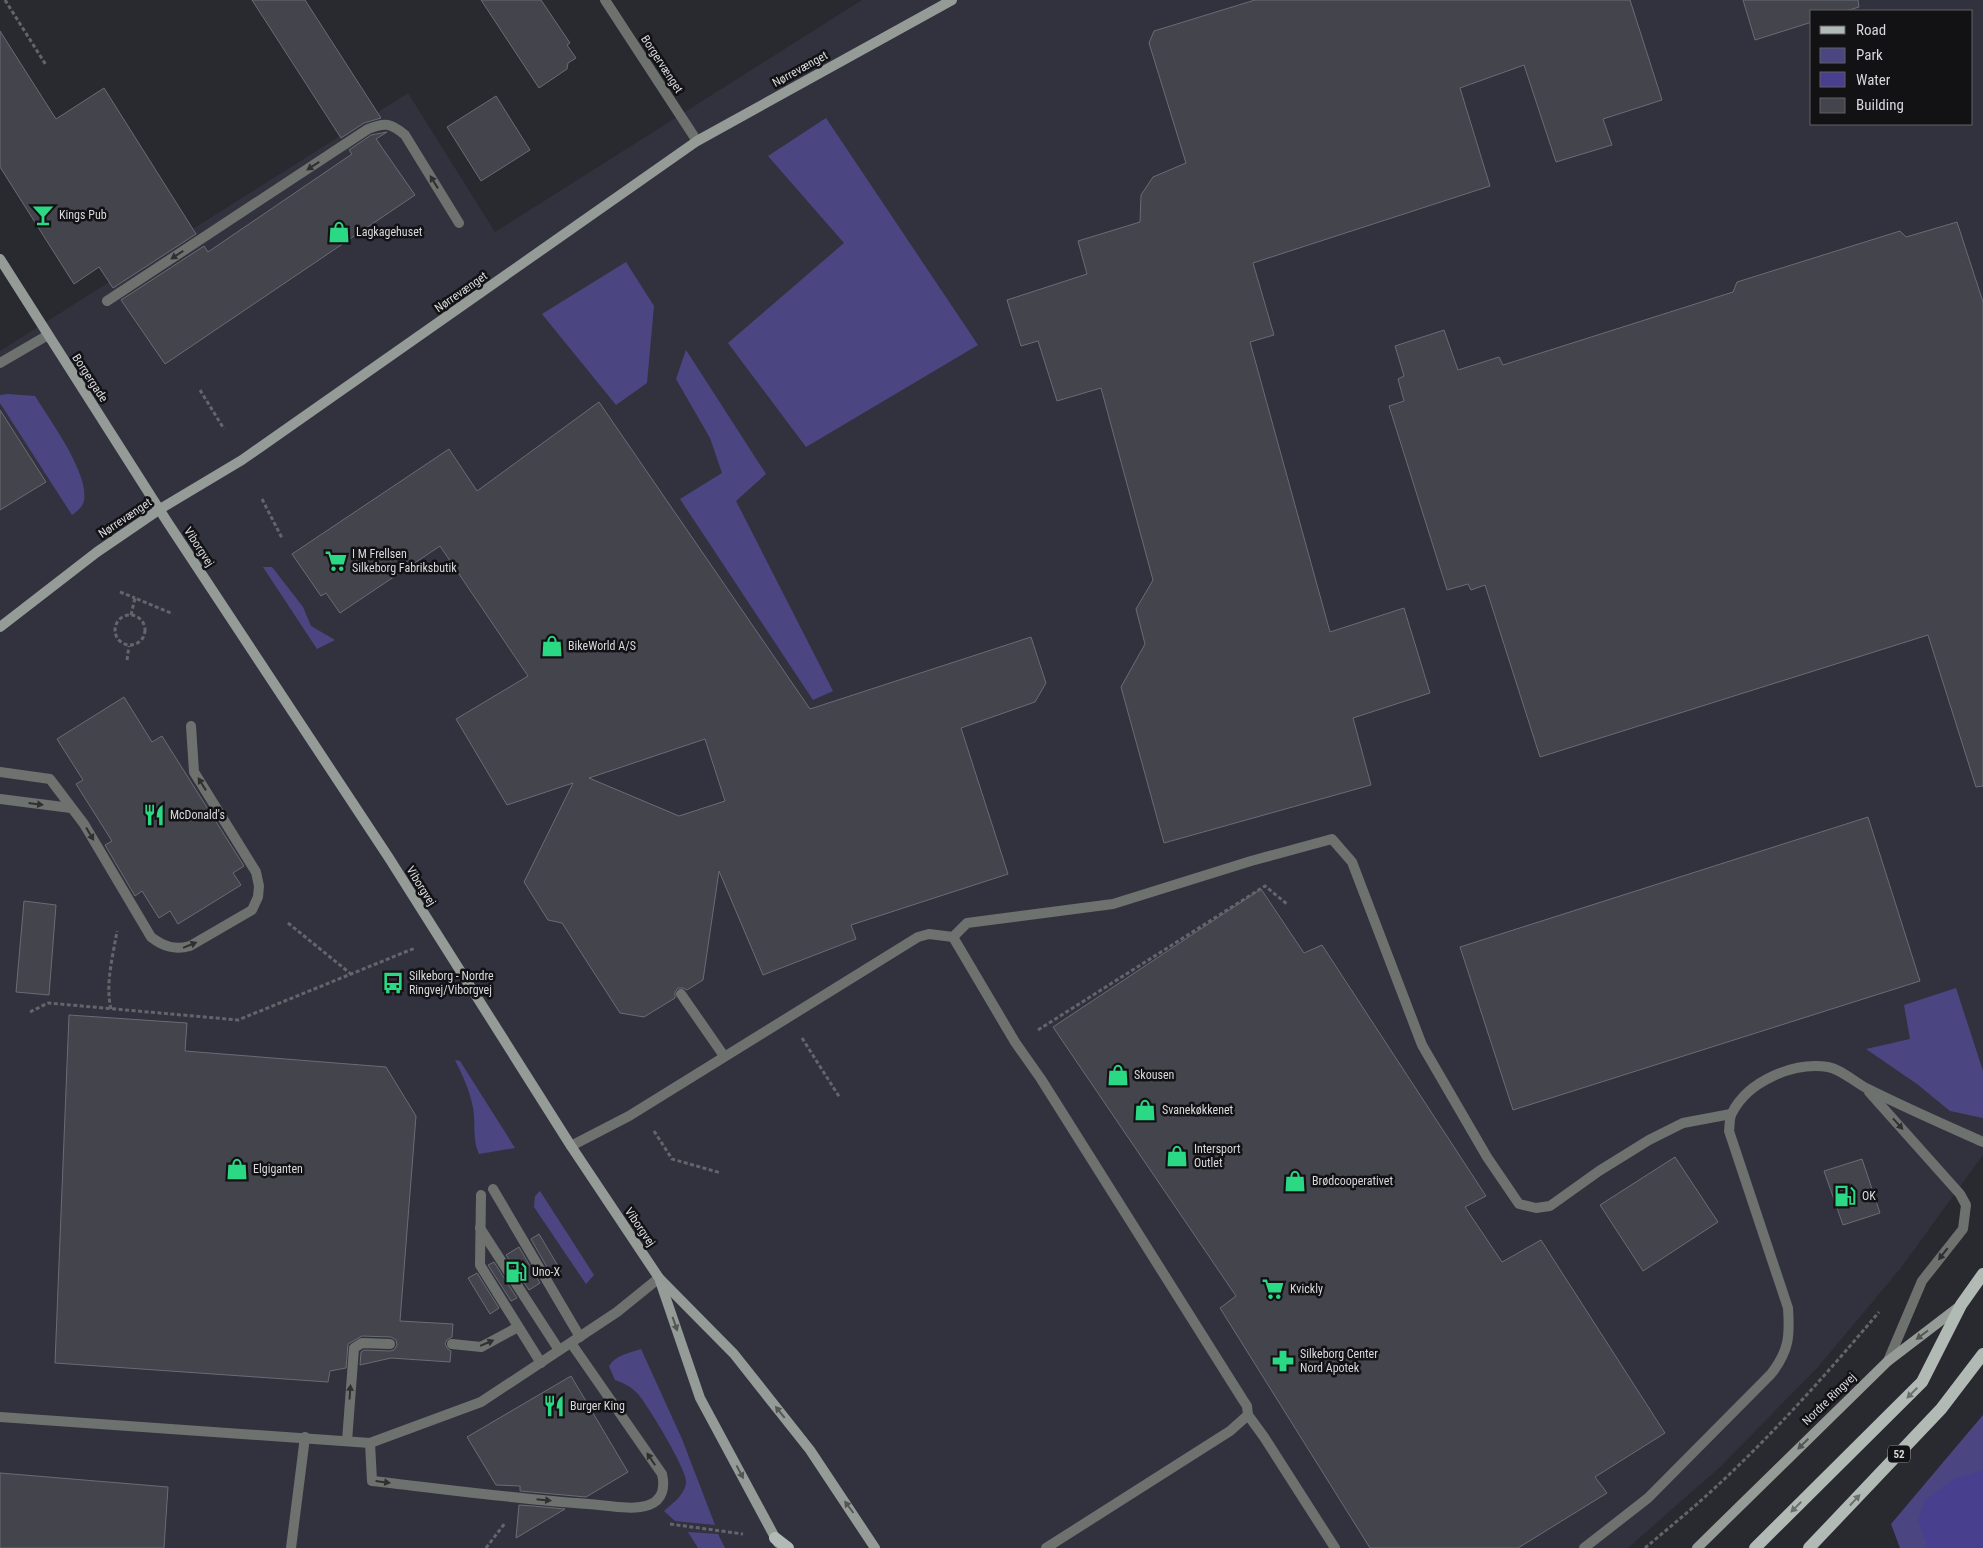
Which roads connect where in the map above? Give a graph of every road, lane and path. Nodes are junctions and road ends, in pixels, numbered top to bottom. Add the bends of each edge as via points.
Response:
1 (5, 0) edge
2 (605, 0) edge
3 (952, 0) edge
4 (46, 65) dead end
5 (697, 141) junction
6 (459, 223) dead end
7 (0, 259) edge
8 (107, 301) dead end
9 (48, 335) junction
10 (0, 363) edge
11 (200, 390) dead end
12 (224, 429) dead end
13 (262, 499) dead end
14 (160, 509) junction
15 (282, 538) dead end
16 (120, 592) dead end
17 (136, 598) junction
18 (173, 614) dead end
19 (131, 615) junction
20 (0, 628) edge
21 (129, 646) junction
22 (127, 660) dead end
23 (191, 726) dead end
24 (0, 772) edge
25 (0, 800) edge
26 (71, 808) junction
27 (1287, 904) dead end
28 (288, 923) dead end
29 (117, 928) dead end
30 (953, 937) junction
31 (439, 938) junction
32 (351, 974) junction
33 (681, 994) dead end
34 (111, 1009) junction
35 (30, 1012) dead end
36 (805, 1042) dead end
37 (1015, 1042) junction
38 (724, 1056) junction
39 (1865, 1088) junction
40 (840, 1098) dead end
41 (1731, 1114) junction
42 (1983, 1142) edge
43 (662, 1143) dead end
44 (571, 1146) junction
45 (721, 1173) dead end
46 (493, 1189) dead end
47 (481, 1195) dead end
48 (480, 1227) junction
49 (1983, 1274) edge
50 (659, 1278) junction
51 (1961, 1305) junction
52 (1884, 1306) dead end
53 (518, 1327) junction
54 (576, 1340) junction
55 (390, 1344) dead end
56 (452, 1344) dead end
57 (560, 1350) junction
58 (1983, 1354) edge
59 (1888, 1361) junction
60 (541, 1363) junction
61 (1248, 1415) junction
62 (0, 1416) edge
63 (305, 1437) junction
64 (347, 1441) junction
65 (370, 1443) junction
66 (778, 1543) edge
67 (291, 1548) edge
68 (788, 1548) edge
69 (875, 1548) edge
70 (1046, 1548) edge
71 (1334, 1548) edge
72 (1584, 1548) edge
73 (1645, 1548) edge
74 (1697, 1548) edge
75 (1754, 1548) edge
76 (1809, 1548) edge

1 - 4 path
2 - 5 street, Borgervænget
3 - 5 street, Nørrevænget
5 - 14 street, Nørrevænget via 242,460
6 -> 8 street via 405,134 395,126 378,125
7 - 9 street, Borgergade
9 - 10 street
9 - 14 street, Borgergade
11 - 12 path
13 - 15 path
14 - 20 street, Nørrevænget via 97,552
14 - 31 street, Viborgvej
16 - 17 path
17 - 18 path
17 - 19 path
19 - 21 path via 141,619 145,629 143,639
19 - 21 path via 122,617 114,630 120,643
21 - 22 path
26 -> 23 street via 84,824 151,937 160,944 179,949 190,946 252,910 258,898 256,872 194,772
24 - 26 street via 50,779
25 -> 26 street
27 - 37 path via 1265,886 1046,1026
28 - 32 path
29 - 34 path via 109,986
30 - 37 street
30 - 38 street via 929,934 918,937
30 - 41 street via 967,923 1114,904 1332,839 1352,862 1422,1045 1487,1157 1519,1204 1536,1208 1550,1206 1649,1140 1683,1123
31 - 32 path
31 - 44 street, Viborgvej
32 - 34 path via 238,1020
33 - 38 street
34 - 35 path via 48,1003
36 - 40 path
37 - 61 street via 1247,1406
38 - 44 street via 629,1116
39 - 41 street via 1828,1067 1797,1068 1768,1078 1756,1086
39 - 42 street
39 -> 59 street via 1960,1194 1966,1205 1963,1228 1922,1281
41 - 72 street via 1729,1131 1788,1308 1790,1328 1783,1359 1648,1498
43 - 45 path via 672,1159
44 - 50 street, Viborgvej
46 - 54 street
47 - 48 street
48 - 53 street via 480,1265
48 - 57 street
49 - 51 main road, Nordre Ringvej
50 - 54 street
50 -> 66 street, Viborgvej via 700,1398
69 -> 50 street, Viborgvej via 810,1450 734,1354
51 -> 59 street, Nordre Ringvej
51 -> 75 main road via 1922,1382
52 - 73 path via 1775,1428 1707,1495
56 -> 53 street via 481,1347
53 - 60 street
54 - 57 street
65 -> 54 street via 372,1481 568,1503 635,1507 658,1500 665,1485 662,1474
64 -> 55 street via 354,1348 362,1343
57 - 60 street
76 -> 58 main road, 52 via 1941,1409
59 -> 74 street, Nordre Ringvej
60 - 65 street via 481,1402
61 - 70 street via 1230,1431
61 - 71 street
62 - 63 street
63 - 64 street
63 - 67 street
64 - 65 street
66 - 68 main road

